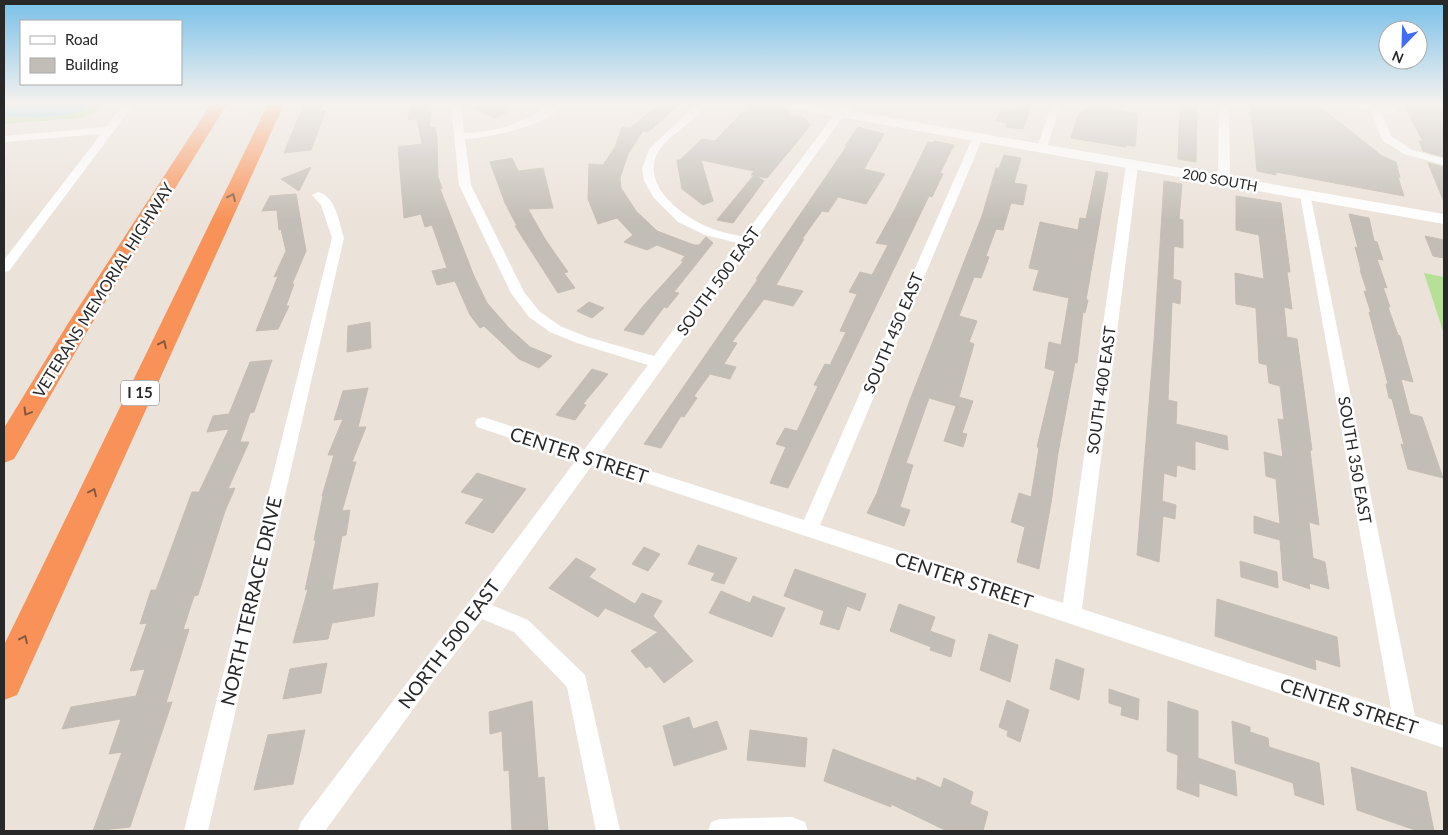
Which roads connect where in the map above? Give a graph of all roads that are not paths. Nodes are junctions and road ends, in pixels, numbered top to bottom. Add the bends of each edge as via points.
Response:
1 (99, 143) edge
2 (194, 143) edge
3 (258, 143) edge
4 (461, 143) edge
5 (660, 143) edge
6 (818, 143) edge
7 (975, 143) edge
8 (1013, 143) edge
9 (1044, 143) edge
10 (1224, 143) edge
11 (1394, 143) edge
12 (1042, 148) junction
13 (1444, 162) edge
14 (1132, 164) junction
15 (1224, 181) junction
16 (318, 195) dead end
17 (1306, 195) junction
18 (1444, 219) edge
19 (746, 242) junction
20 (4, 268) edge
21 (659, 363) junction
22 (483, 423) dead end
23 (4, 452) edge
24 (588, 458) junction
25 (809, 530) junction
26 (478, 608) junction
27 (1071, 615) junction
28 (4, 683) edge
29 (1405, 724) junction
30 (1444, 737) edge
31 (196, 831) edge
32 (310, 831) edge
33 (608, 831) edge
34 (720, 831) edge
35 (796, 831) edge

1 - 20 street
2 -> 23 highway, VETERANS MEMORIAL HIGHWAY via 79,325
28 -> 3 highway, I 15
4 - 21 street via 465,185 518,293 534,314 555,329 582,340
5 - 19 street via 655,148 648,168 658,196 682,219 709,232
6 - 19 street, SOUTH 500 EAST
7 - 25 street, SOUTH 450 EAST
8 - 12 street, 200 SOUTH
9 - 12 street
10 - 15 street
11 - 13 street via 1408,152
12 - 14 street, 200 SOUTH
14 - 15 street, 200 SOUTH
14 - 27 street, SOUTH 400 EAST
15 - 17 street, 200 SOUTH
16 - 31 street, NORTH TERRACE DRIVE via 327,204 338,238
17 - 18 street, 200 SOUTH
17 - 29 street, SOUTH 350 EAST
19 - 21 street, SOUTH 500 EAST
21 - 24 street, SOUTH 500 EAST
22 - 24 street, CENTER STREET
24 - 25 street, CENTER STREET
24 - 26 street, NORTH 500 EAST
25 - 27 street, CENTER STREET
26 - 32 street, NORTH 500 EAST
26 - 33 street via 521,626 577,682
27 - 29 street, CENTER STREET
29 - 30 street, CENTER STREET
34 - 35 street

